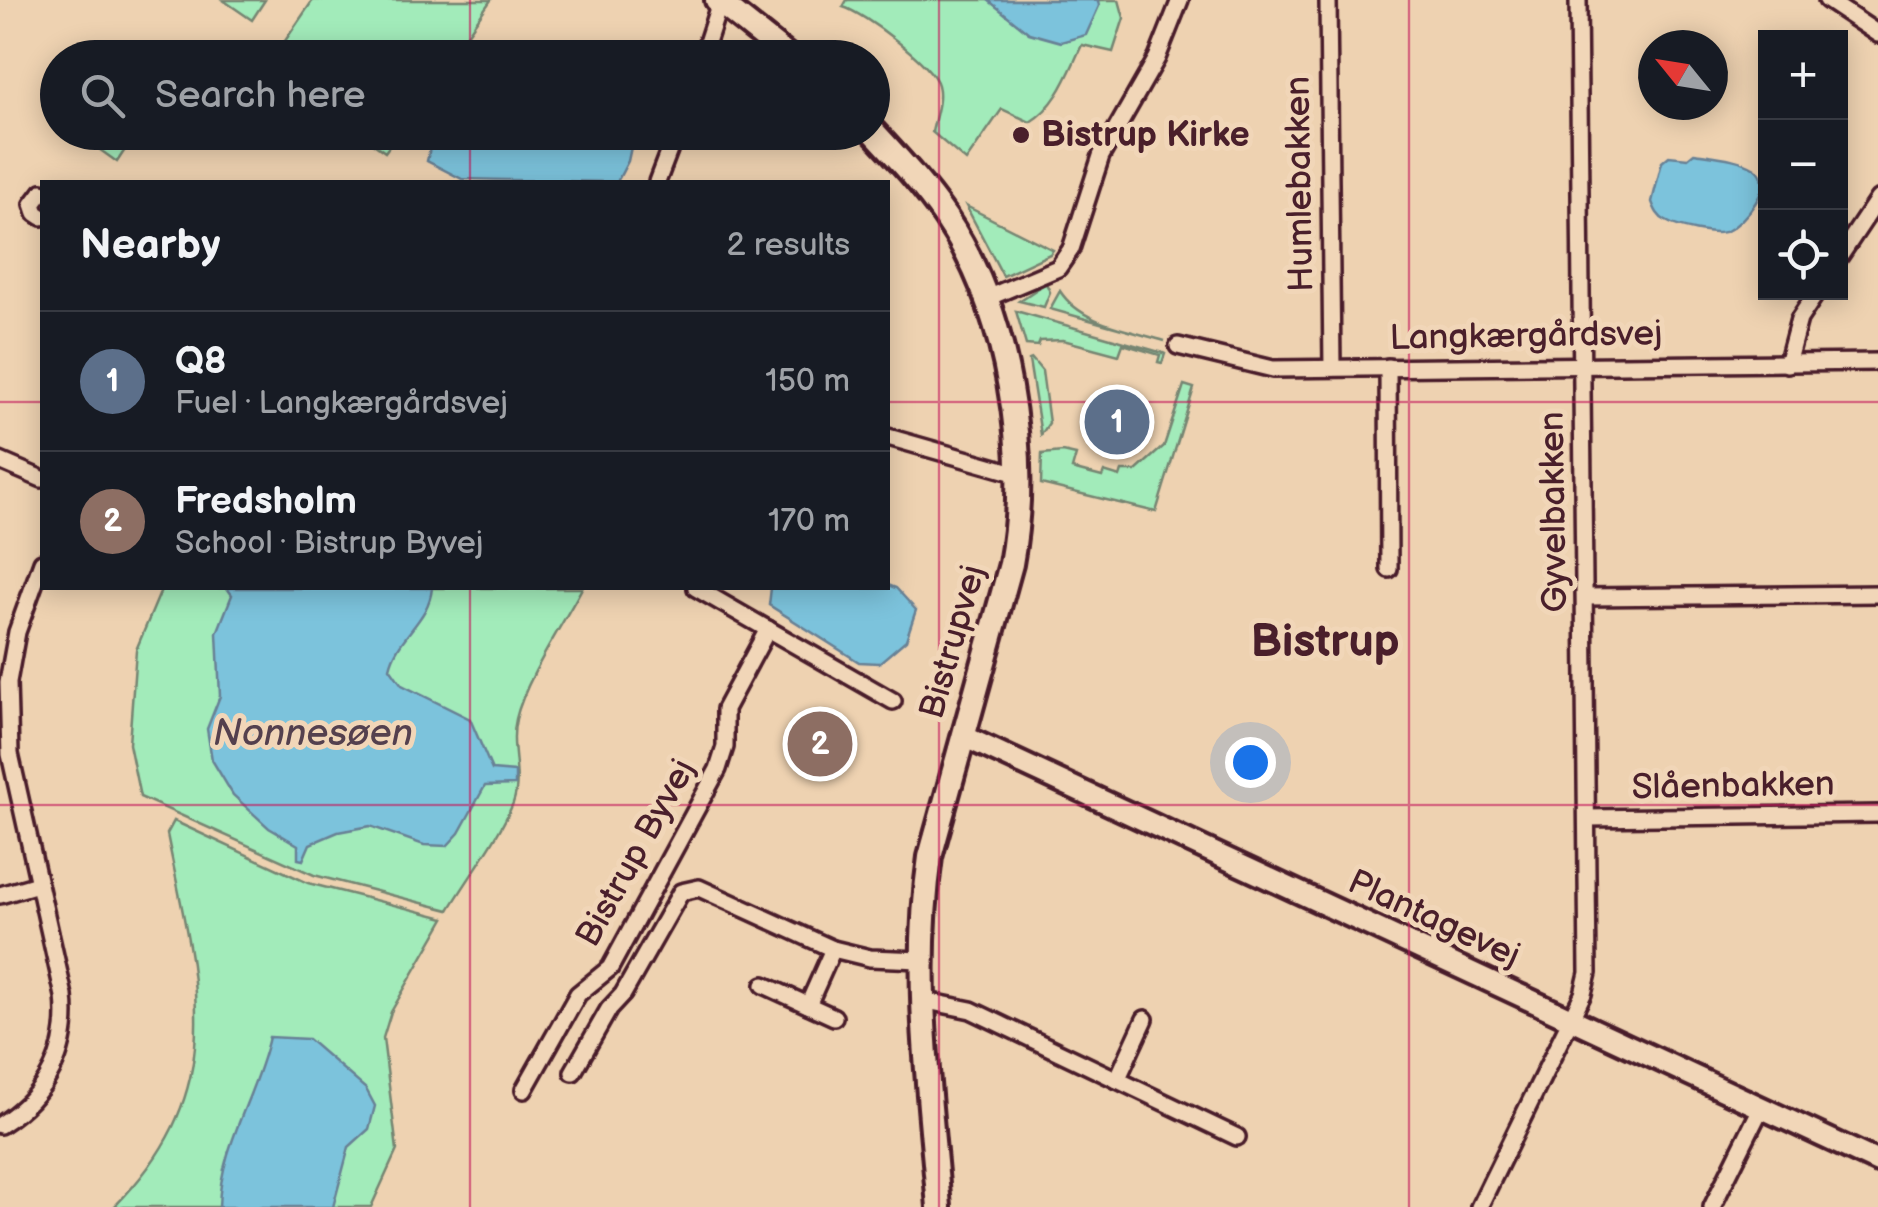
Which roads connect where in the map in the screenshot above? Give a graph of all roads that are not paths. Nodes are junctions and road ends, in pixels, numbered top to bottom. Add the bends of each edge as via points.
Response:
1 (1180, 0) edge
2 (1328, 0) edge
3 (1578, 0) edge
4 (1828, 0) edge
5 (719, 1) edge
6 (1878, 34) edge
7 (707, 40) edge
8 (768, 40) edge
9 (669, 150) edge
10 (889, 150) edge
11 (658, 180) edge
12 (40, 195) edge
13 (1878, 199) edge
14 (40, 216) edge
15 (1848, 244) edge
16 (986, 298) junction
17 (1812, 300) edge
18 (1178, 346) dead end
19 (1878, 362) edge
20 (1787, 364) junction
21 (1581, 366) junction
22 (1332, 368) junction
23 (1388, 368) junction
24 (890, 438) edge
25 (0, 461) edge
26 (1018, 474) junction
27 (40, 478) edge
28 (40, 567) edge
29 (1389, 569) dead end
30 (700, 590) edge
31 (1878, 594) edge
32 (1585, 597) junction
33 (768, 629) junction
34 (4, 682) edge
35 (893, 701) dead end
36 (963, 736) junction
37 (1878, 814) edge
38 (1588, 818) junction
39 (38, 884) junction
40 (0, 894) edge
41 (833, 948) junction
42 (921, 960) junction
43 (764, 985) dead end
44 (922, 1000) junction
45 (808, 1005) junction
46 (834, 1017) dead end
47 (1145, 1019) dead end
48 (1570, 1019) junction
49 (573, 1072) dead end
50 (1117, 1080) junction
51 (524, 1090) dead end
52 (1761, 1108) junction
53 (0, 1125) edge
54 (1236, 1138) dead end
55 (1878, 1162) edge
56 (940, 1207) edge
57 (1478, 1207) edge
58 (1712, 1207) edge

1 - 16 street via 1157,58 1101,156 1071,250 1058,268
2 - 22 street, Humlebakken
3 - 21 street, Gyvelbakken
4 - 6 street
5 - 7 street
5 - 8 main road
9 - 11 street
10 - 16 main road, Bistrupvej via 947,220
12 - 14 street via 33,204
13 - 15 street
16 - 26 main road, Bistrupvej via 1012,400
17 - 20 street
18 - 22 street, Langkærgårdsvej via 1272,369
19 - 20 street, Langkærgårdsvej
20 - 21 street, Langkærgårdsvej
21 - 23 street, Langkærgårdsvej
21 - 32 street, Gyvelbakken
22 - 23 street, Langkærgårdsvej
23 - 29 street
24 - 26 street
25 - 27 street
26 - 36 main road, Bistrupvej via 1011,564
28 - 34 street
30 - 33 street
31 - 32 street
32 - 38 street, Gyvelbakken
33 - 35 street
33 - 51 street, Bistrup Byvej via 726,708 718,768 610,968 578,994
34 - 39 street via 10,754
36 - 42 main road, Bistrupvej via 930,856
36 - 48 street, Plantagevej
37 - 38 street, Slåenbakken
38 - 48 street, Gyvelbakken via 1588,973
39 - 40 street
39 - 53 street via 66,1023 46,1083
41 - 42 street
41 - 45 street
41 - 49 street via 700,888 681,892
42 - 44 main road, Bistrupvej
43 - 45 street
44 - 50 street via 970,1010
44 - 56 main road, Bistrupvej
45 - 46 street
47 - 50 street
48 - 52 street, Plantagevej
48 - 57 street, Gyvelbakken
50 - 54 street
52 - 55 street, Plantagevej
52 - 58 street

